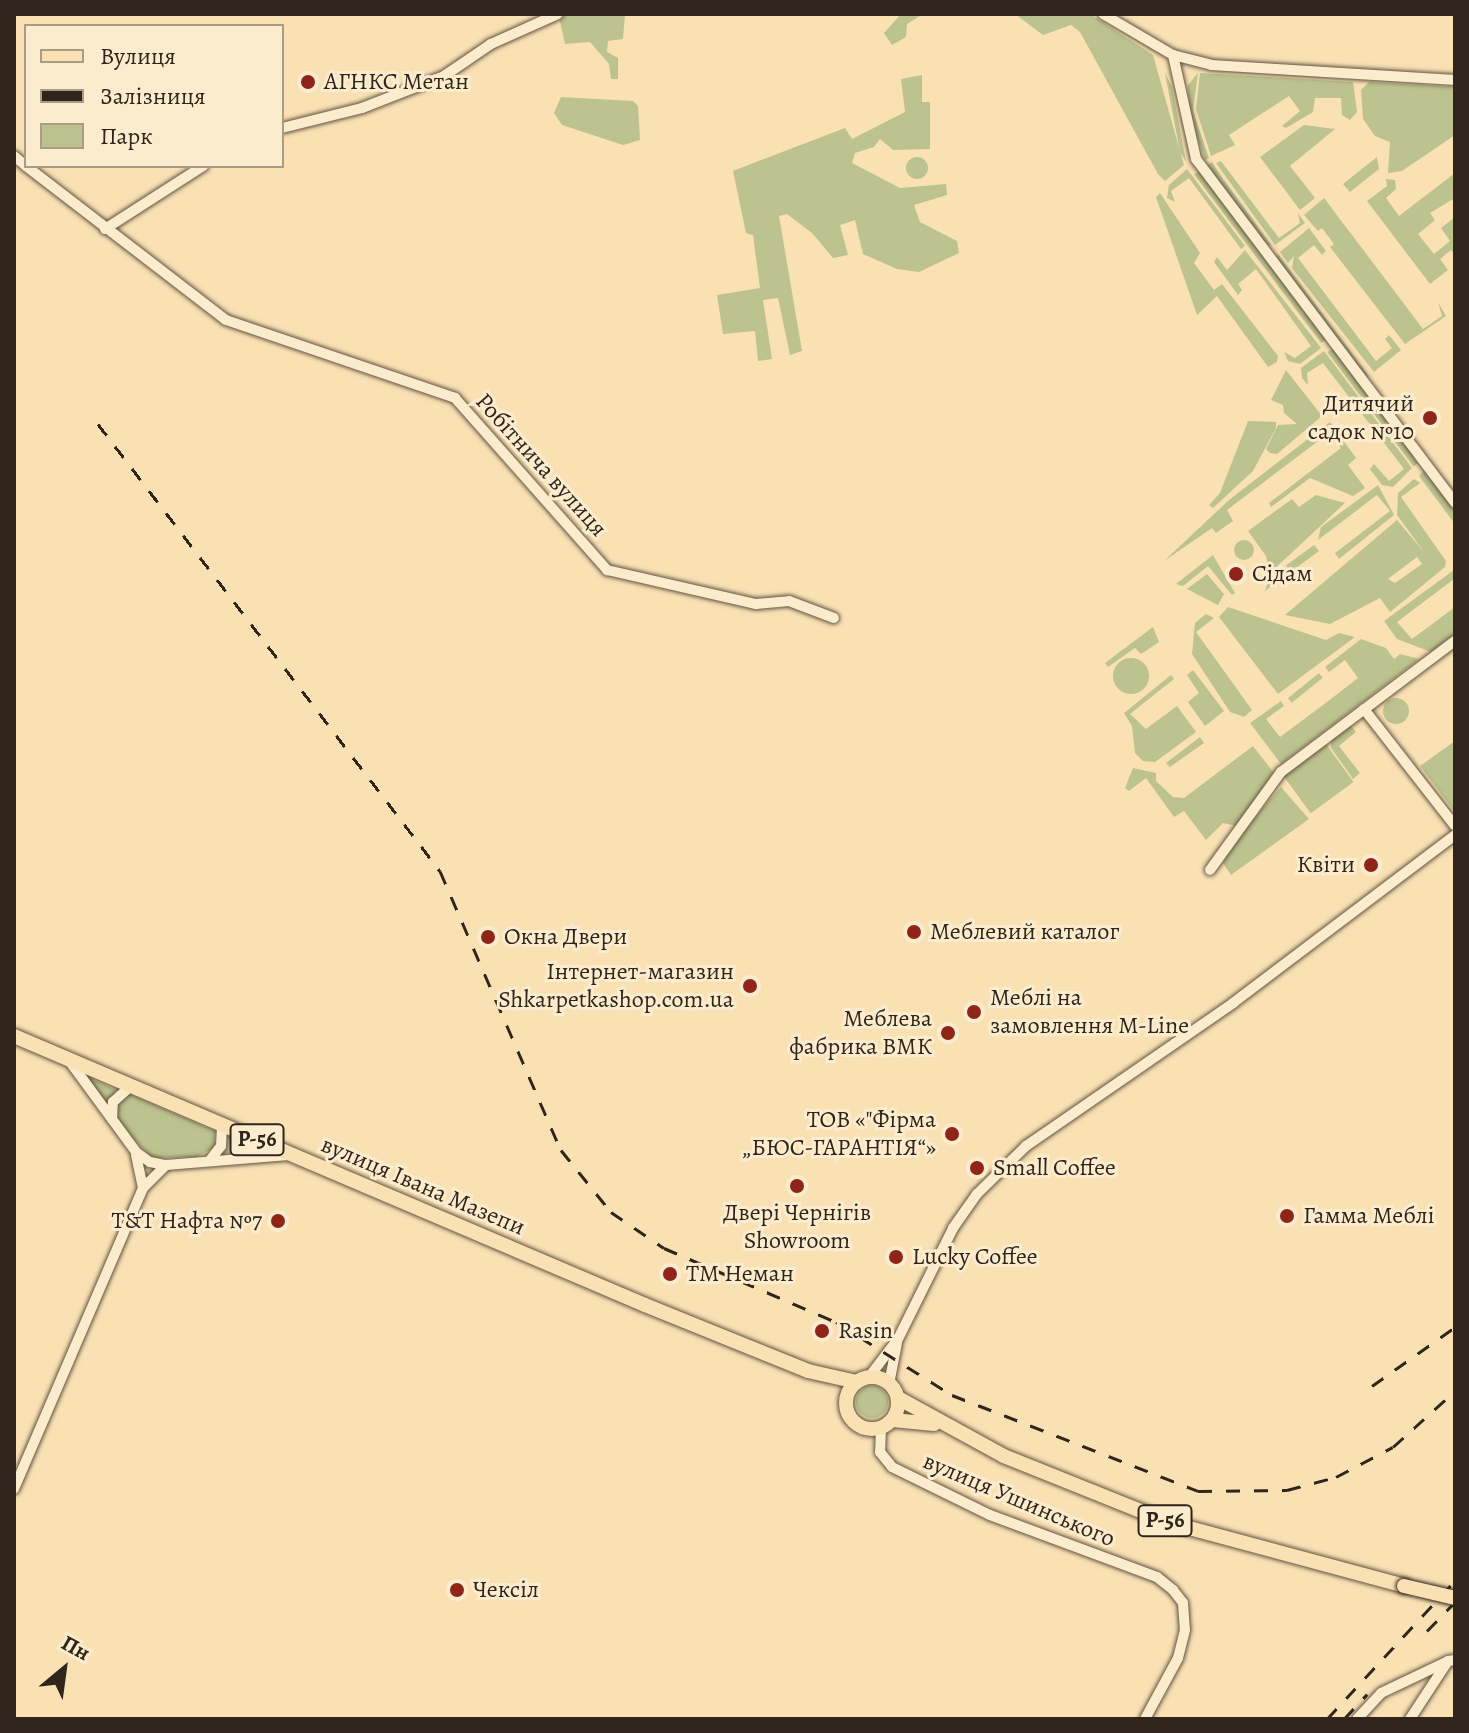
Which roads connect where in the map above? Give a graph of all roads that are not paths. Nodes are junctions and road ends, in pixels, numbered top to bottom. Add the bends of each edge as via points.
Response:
1 (558, 14) edge
2 (1103, 14) edge
3 (1173, 55) junction
4 (1455, 80) edge
5 (284, 128) edge
6 (29, 168) edge
7 (200, 168) edge
8 (105, 229) junction
9 (1455, 503) edge
10 (834, 618) dead end
11 (1455, 641) edge
12 (1364, 709) junction
13 (1455, 826) edge
14 (1455, 835) edge
15 (1210, 870) dead end
16 (14, 1036) edge
17 (66, 1058) junction
18 (131, 1086) junction
19 (113, 1124) junction
20 (222, 1125) junction
21 (136, 1152) junction
22 (293, 1155) junction
23 (210, 1160) junction
24 (166, 1165) junction
25 (143, 1188) junction
26 (898, 1339) junction
27 (817, 1374) junction
28 (863, 1380) junction
29 (889, 1384) junction
30 (898, 1398) junction
31 (846, 1399) junction
32 (887, 1423) junction
33 (938, 1424) junction
34 (14, 1489) edge
35 (1455, 1598) edge
36 (1451, 1660) edge
37 (1145, 1719) edge
38 (1357, 1719) edge
39 (1410, 1719) edge

1 - 5 street via 491,44 444,76 362,108
2 - 3 street
3 - 4 street via 1212,65
3 - 9 street via 1196,159
6 - 8 street, Робітнича вулиця
7 - 8 street
8 - 10 street, Робітнича вулиця via 226,320 455,398 607,570 756,604 789,601
11 - 12 street
12 - 13 street
12 - 15 street via 1281,772
14 - 26 street via 1233,1003 1026,1146 977,1194 953,1228
16 - 17 main road, вулиця Івана Мазепи / Р-56
17 - 18 main road, вулиця Івана Мазепи / Р-56
17 - 19 street
18 - 19 street via 113,1102
18 - 20 main road, вулиця Івана Мазепи / Р-56
19 - 21 street
20 - 22 main road, вулиця Івана Мазепи / Р-56
20 - 23 street via 221,1146
21 - 24 street
21 - 25 street
22 - 23 street
22 - 27 main road, вулиця Івана Мазепи / Р-56
23 - 24 street
24 - 25 street
25 - 34 street
26 - 28 street
26 - 29 street
27 - 28 main road, вулиця Івана Мазепи / Р-56
27 - 31 main road, вулиця Івана Мазепи / Р-56
28 - 29 main road, вулиця Івана Мазепи / Р-56
28 - 31 main road
29 - 30 main road, вулиця Івана Мазепи / Р-56
30 - 32 main road
30 - 33 main road, вулиця Івана Мазепи / Р-56
31 - 32 main road, вулиця Івана Мазепи / Р-56 via 855,1421
32 - 33 main road, вулиця Івана Мазепи / Р-56
32 - 37 street, вулиця Ушинського via 880,1452 892,1467 990,1515 1166,1582 1183,1603 1185,1630 1174,1667
33 - 35 main road, вулиця Івана Мазепи / Р-56, bridge via 1171,1523
36 - 38 street via 1381,1693
36 - 39 street

